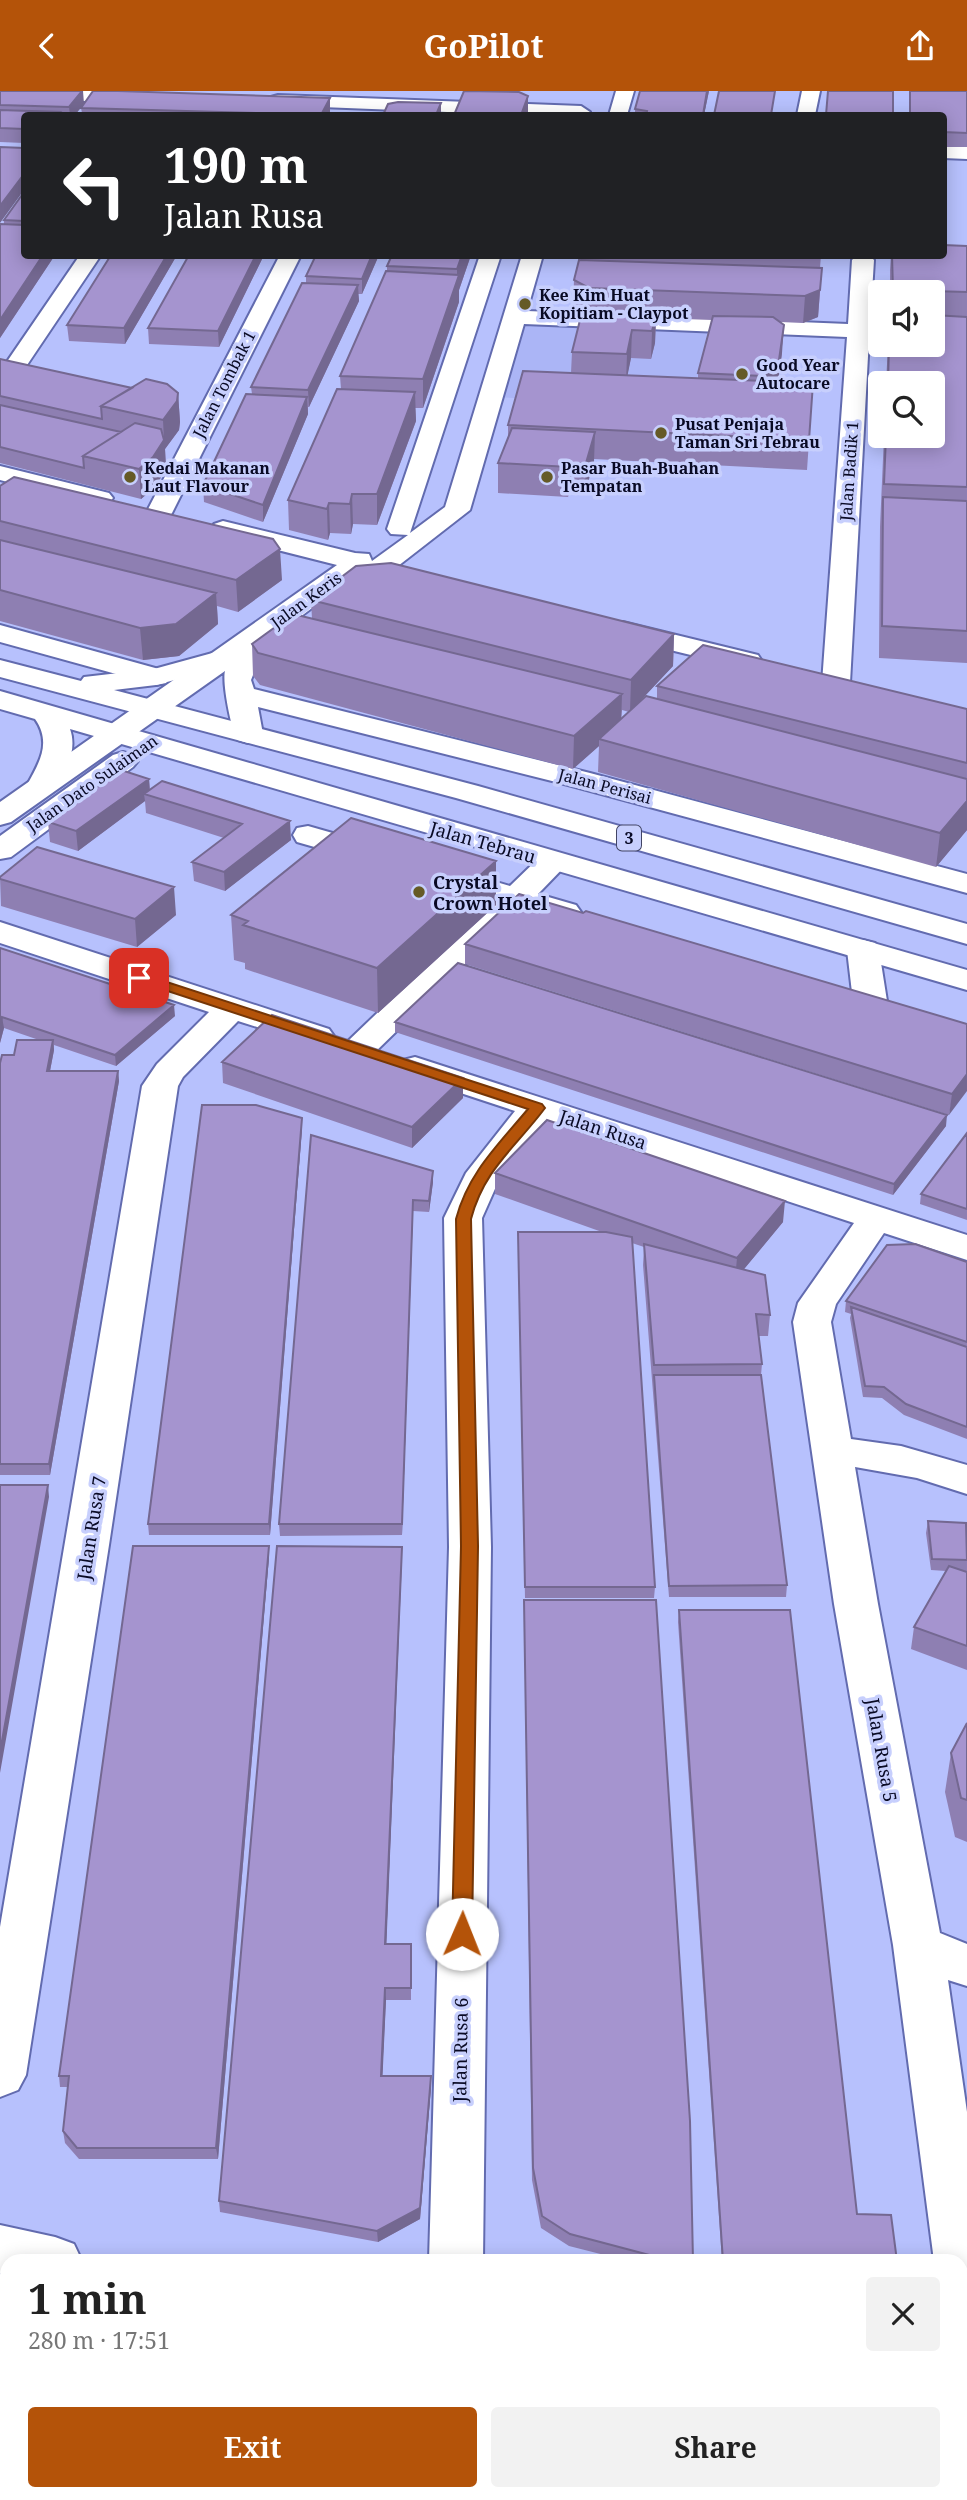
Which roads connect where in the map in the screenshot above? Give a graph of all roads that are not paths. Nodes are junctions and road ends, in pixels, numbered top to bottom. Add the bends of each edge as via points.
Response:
1 (587, 91) edge
2 (625, 91) edge
3 (811, 91) edge
4 (0, 92) edge
5 (164, 97) edge
6 (258, 101) edge
7 (364, 110) edge
8 (480, 112) edge
9 (581, 112) edge
10 (619, 112) edge
11 (807, 112) edge
12 (947, 152) edge
13 (967, 153) edge
14 (88, 259) edge
15 (289, 259) edge
16 (490, 259) edge
17 (532, 259) edge
18 (862, 259) edge
19 (515, 317) junction
20 (868, 321) edge
21 (868, 332) edge
22 (868, 342) edge
23 (8, 364) edge
24 (41, 371) edge
25 (0, 473) edge
26 (462, 498) junction
27 (139, 508) junction
28 (401, 529) junction
29 (368, 565) junction
30 (405, 576) edge
31 (594, 623) edge
32 (0, 633) edge
33 (227, 657) junction
34 (769, 666) edge
35 (0, 668) edge
36 (156, 677) junction
37 (835, 683) edge
38 (61, 684) junction
39 (242, 694) junction
40 (0, 700) edge
41 (154, 709) junction
42 (46, 714) junction
43 (186, 717) junction
44 (248, 734) junction
45 (118, 735) junction
46 (147, 744) junction
47 (42, 785) junction
48 (0, 816) edge
49 (308, 835) dead end
50 (0, 850) edge
51 (553, 862) junction
52 (967, 884) edge
53 (516, 898) junction
54 (595, 921) edge
55 (0, 932) edge
56 (967, 934) edge
57 (863, 950) junction
58 (967, 980) edge
59 (869, 1001) edge
60 (232, 1008) junction
61 (359, 1049) junction
62 (537, 1108) junction
63 (876, 1218) junction
64 (967, 1248) edge
65 (832, 1453) junction
66 (967, 1480) edge
67 (918, 1945) junction
68 (967, 1966) edge
69 (0, 2075) edge
70 (0, 2249) edge
71 (23, 2254) edge
72 (456, 2254) edge
73 (961, 2254) edge

1 - 9 main road
2 - 10 main road
3 - 11 main road
4 - 5 main road
6 - 7 main road
7 - 8 main road
12 - 13 main road
14 - 23 main road
15 - 27 main road, Jalan Tombak 1
16 - 28 main road
17 - 19 main road, Jalan Keris
18 - 20 main road, Jalan Badik 1
19 - 21 main road
19 - 26 main road, Jalan Keris
22 - 37 main road, Jalan Badik 1
23 - 24 main road
25 - 27 main road
26 - 28 main road, Jalan Keris via 436,506
26 - 29 main road, Jalan Keris via 457,510
27 - 29 main road
28 - 29 main road, Jalan Keris
29 - 30 main road
29 - 33 main road, Jalan Keris
29 - 39 main road, Jalan Keris via 245,664 237,680
31 - 34 main road
32 - 36 main road
33 - 36 main road
33 - 41 main road, Jalan Keris
35 - 38 main road, 3
36 - 38 main road
38 - 41 main road, 3
39 - 44 main road, Jalan Keris
39 - 52 main road, Jalan Perisai
40 - 42 main road, Jalan Tebrau
41 - 43 main road, 3
41 - 45 main road, Jalan Dato Sulaiman
42 - 45 main road, Jalan Tebrau
42 - 47 main road via 58,727 60,740
43 - 44 main road, 3
43 - 46 main road, Jalan Dato Sulaiman
44 - 56 main road, 3
45 - 46 main road, Jalan Tebrau
45 - 47 main road, Jalan Dato Sulaiman
46 - 50 main road, Jalan Dato Sulaiman
46 - 51 main road, Jalan Tebrau
47 - 48 main road, Jalan Dato Sulaiman
49 - 53 main road
51 - 53 main road
51 - 57 main road, Jalan Tebrau
53 - 54 main road
53 - 61 main road
55 - 60 main road, Jalan Rusa
57 - 58 main road, Jalan Tebrau
57 - 59 main road
60 - 61 main road, Jalan Rusa
60 - 69 main road, Jalan Rusa 7 via 169,1071 160,1086
61 - 62 main road, Jalan Rusa
62 - 63 main road, Jalan Rusa
62 - 72 main road, Jalan Rusa 6 via 481,1174 463,1219 470,1546
63 - 64 main road, Jalan Rusa
63 - 65 main road, Jalan Rusa 5 via 817,1303 812,1322
65 - 66 main road via 871,1454 926,1464
65 - 67 main road, Jalan Rusa 5
67 - 68 main road
67 - 73 main road, Jalan Rusa 5
70 - 71 main road

